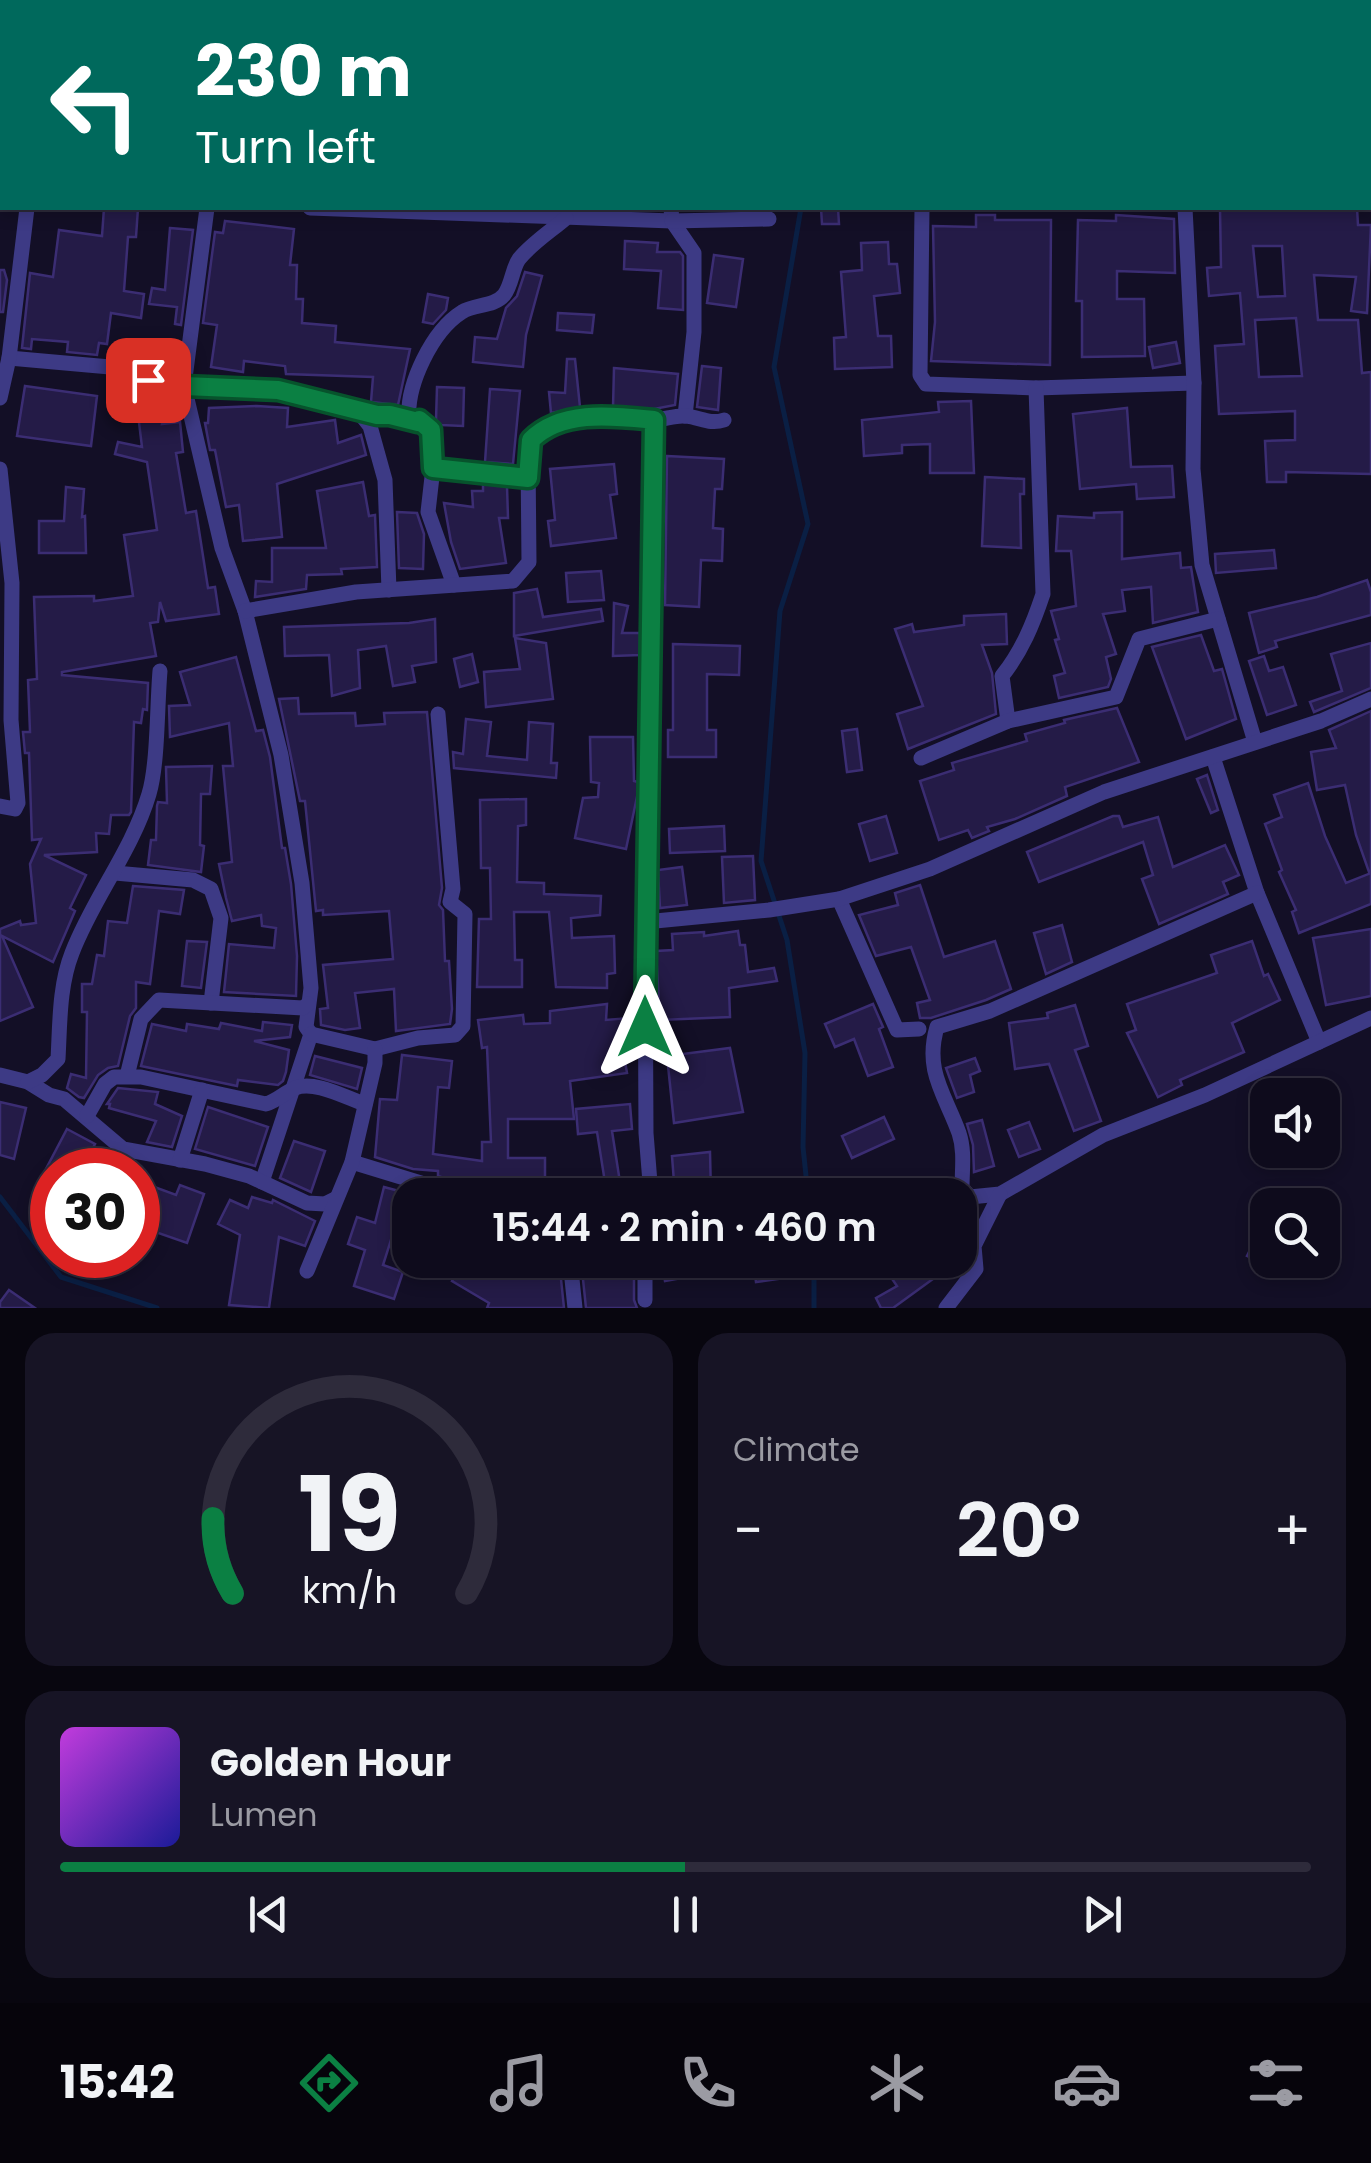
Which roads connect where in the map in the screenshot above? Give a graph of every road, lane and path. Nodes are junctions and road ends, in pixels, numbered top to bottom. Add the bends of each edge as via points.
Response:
1 (27, 210) edge
2 (207, 210) edge
3 (361, 210) edge
4 (922, 210) edge
5 (1186, 210) edge
6 (672, 214) edge
7 (566, 218) junction
8 (769, 218) dead end
9 (9, 358) junction
10 (1194, 383) junction
11 (184, 386) junction
12 (1036, 388) junction
13 (0, 398) edge
14 (354, 407) junction
15 (684, 416) junction
16 (410, 420) junction
17 (654, 420) junction
18 (724, 420) dead end
19 (433, 468) junction
20 (0, 469) edge
21 (528, 478) junction
22 (6, 585) edge
23 (454, 585) junction
24 (389, 590) junction
25 (245, 611) junction
26 (1218, 620) junction
27 (160, 672) dead end
28 (1371, 699) edge
29 (438, 714) dead end
30 (1008, 721) junction
31 (1255, 742) junction
32 (1213, 757) junction
33 (921, 758) dead end
34 (0, 806) edge
35 (115, 873) junction
36 (1257, 893) junction
37 (839, 899) junction
38 (645, 922) junction
39 (211, 1003) junction
40 (308, 1004) junction
41 (1371, 1018) edge
42 (919, 1028) dead end
43 (311, 1034) junction
44 (1318, 1042) junction
45 (375, 1048) junction
46 (0, 1075) edge
47 (127, 1076) junction
48 (28, 1082) junction
49 (292, 1089) junction
50 (202, 1090) junction
51 (366, 1104) junction
52 (87, 1116) junction
53 (180, 1160) junction
54 (352, 1162) junction
55 (404, 1178) edge
56 (650, 1178) edge
57 (262, 1182) junction
58 (1000, 1194) junction
59 (335, 1199) junction
60 (307, 1272) dead end
61 (572, 1278) edge
62 (645, 1278) edge
63 (644, 1300) dead end
64 (575, 1308) edge
65 (946, 1308) edge

1 - 9 street
2 - 11 street
3 - 7 street
4 - 12 street via 922,380 935,386
5 - 10 street
6 - 7 street
6 - 8 street
6 - 15 street via 694,253
7 - 16 street via 520,259 504,295 463,310 426,353 412,385
9 - 11 street via 110,367
9 - 13 street
10 - 12 street
10 - 26 street via 1202,565
11 - 14 street via 278,390
11 - 25 street via 222,548
12 - 30 street via 1043,594 1033,626 1002,676
14 - 16 street
14 - 24 street via 370,426 386,480
15 - 17 street
15 - 18 street
16 - 19 street via 431,430
17 - 21 street via 568,420 541,431 531,440
17 - 38 street
19 - 21 street
19 - 23 street via 428,512
20 - 22 street
21 - 23 street via 529,562 522,574 514,581
22 - 34 street via 18,803 15,809
23 - 24 street
24 - 25 street
25 - 40 street via 302,883
26 - 30 street via 1139,639 1116,697
26 - 31 street
27 - 35 street via 150,792
28 - 31 street
29 - 45 street via 450,902 465,914 466,1015 456,1035
30 - 33 street
31 - 32 street
32 - 36 street
32 - 37 street via 1104,792 930,868
35 - 39 street via 192,880 211,890 221,918
35 - 48 street via 70,955 58,1059
36 - 44 street
36 - 58 street via 937,1028 931,1048 938,1090 960,1135 962,1188 970,1198
37 - 38 street
37 - 42 street via 896,1030
38 - 56 street
39 - 40 street
39 - 47 street via 159,1000 141,1019
40 - 43 street
41 - 44 street
43 - 45 street
43 - 49 street
44 - 58 street via 1103,1135
45 - 51 street
46 - 48 street
47 - 50 street
47 - 52 street via 105,1084
48 - 52 street
49 - 50 street via 266,1104
49 - 51 street via 308,1085
49 - 57 street
50 - 53 street
51 - 54 street
52 - 53 street via 123,1149
53 - 57 street
54 - 55 street
54 - 59 street
57 - 59 street via 307,1202
58 - 65 street via 974,1246 976,1269
59 - 60 street
61 - 64 street
62 - 63 street

